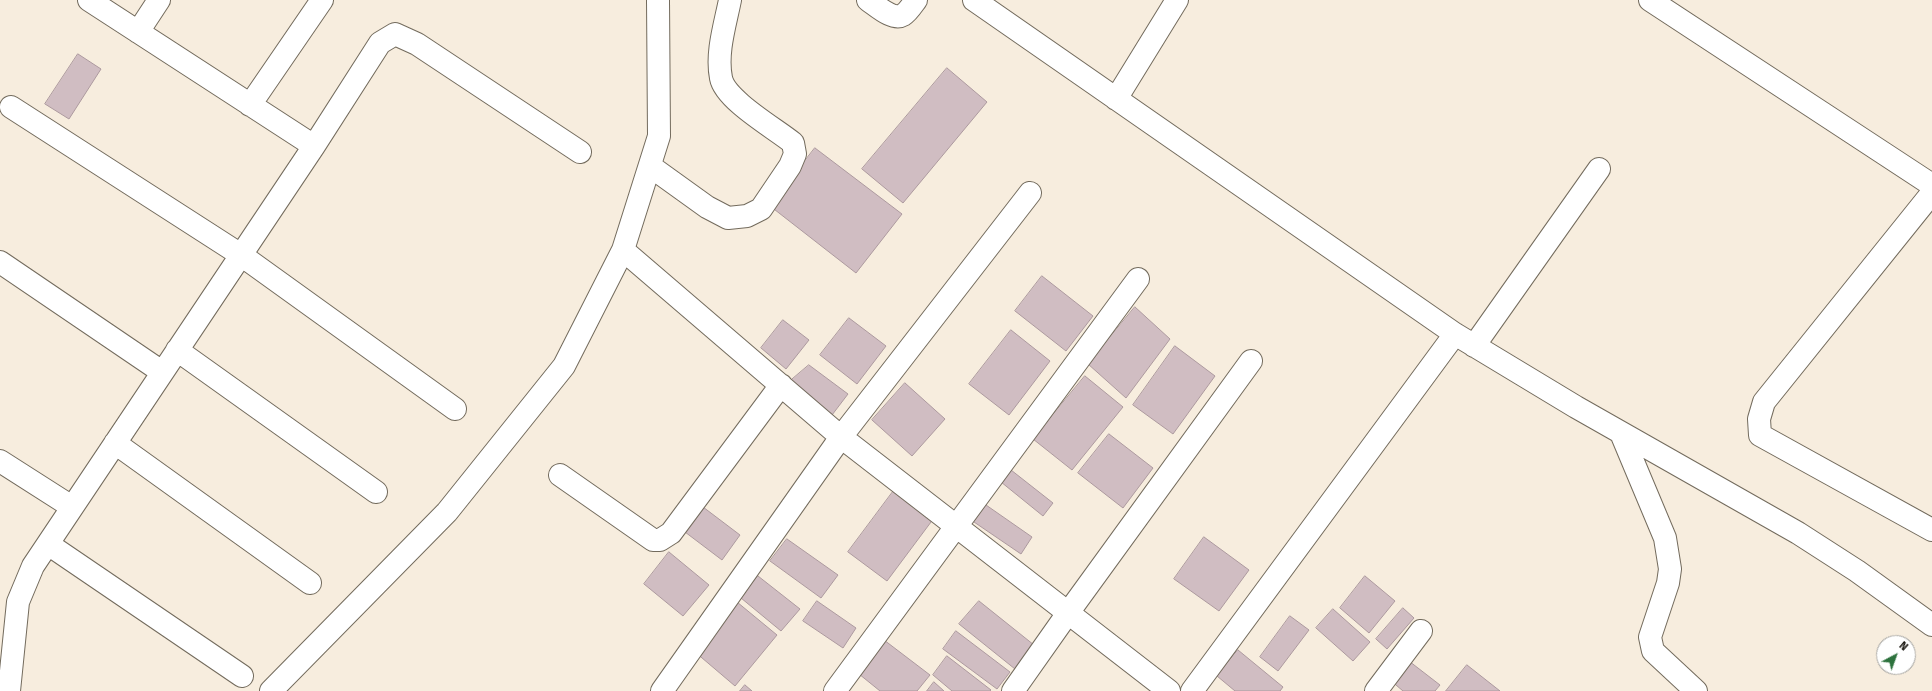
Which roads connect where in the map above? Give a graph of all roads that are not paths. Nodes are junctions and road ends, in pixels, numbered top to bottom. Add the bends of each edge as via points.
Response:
1 (89, 0) edge
2 (159, 0) edge
3 (322, 0) edge
4 (658, 0) edge
5 (730, 0) edge
6 (868, 0) edge
7 (916, 0) edge
8 (1177, 0) edge
9 (1650, 0) edge
10 (989, 4) edge
11 (138, 32) junction
12 (1116, 99) junction
13 (250, 105) junction
14 (11, 107) dead end
15 (314, 146) junction
16 (580, 152) dead end
17 (650, 166) junction
18 (1599, 169) dead end
19 (1932, 185) edge
20 (1030, 193) dead end
21 (1932, 193) edge
22 (623, 250) junction
23 (241, 255) junction
24 (0, 262) edge
25 (1138, 279) dead end
26 (1455, 334) junction
27 (1474, 346) junction
28 (177, 350) junction
29 (1251, 361) dead end
30 (162, 372) junction
31 (781, 385) junction
32 (455, 409) dead end
33 (1621, 433) junction
34 (841, 437) junction
35 (115, 443) junction
36 (0, 461) edge
37 (560, 475) dead end
38 (376, 492) dead end
39 (72, 507) junction
40 (956, 526) junction
41 (1932, 530) edge
42 (48, 544) junction
43 (310, 583) dead end
44 (1068, 613) junction
45 (1932, 625) edge
46 (1421, 631) dead end
47 (242, 676) dead end
48 (9, 691) edge
49 (271, 691) edge
50 (662, 691) edge
51 (835, 691) edge
52 (1013, 691) edge
53 (1169, 691) edge
54 (1192, 691) edge
55 (1376, 691) edge
56 (1696, 691) edge

1 - 11 street
2 - 11 street
3 - 13 street
4 - 17 street via 659,136
5 - 17 street via 721,43 721,79 742,105 793,143 795,154 790,166 761,209 747,216 728,218 707,207
6 - 7 street via 888,14 898,16 904,14
8 - 12 street
9 - 19 street
10 - 12 street
11 - 13 street
12 - 26 street
13 - 15 street
14 - 23 street
15 - 16 street via 380,43 395,34 418,44
15 - 23 street
17 - 22 street
18 - 27 street
20 - 34 street
21 - 41 street via 1764,402 1759,419 1760,435
22 - 31 street
22 - 49 street via 564,366 447,512
23 - 28 street
23 - 32 street
24 - 30 street
25 - 40 street
26 - 27 street
26 - 54 street
27 - 33 street
28 - 30 street
28 - 38 street
29 - 44 street
30 - 35 street
31 - 34 street
31 - 37 street via 672,533 660,540 653,540
33 - 45 street via 1798,533 1857,571
33 - 56 street via 1665,538 1670,569 1668,583 1650,637 1653,651
34 - 40 street
34 - 50 street
35 - 39 street
35 - 43 street
36 - 39 street
39 - 42 street
40 - 44 street
40 - 51 street
42 - 47 street
42 - 48 street via 33,566 18,602
44 - 52 street
44 - 53 street
46 - 55 street

